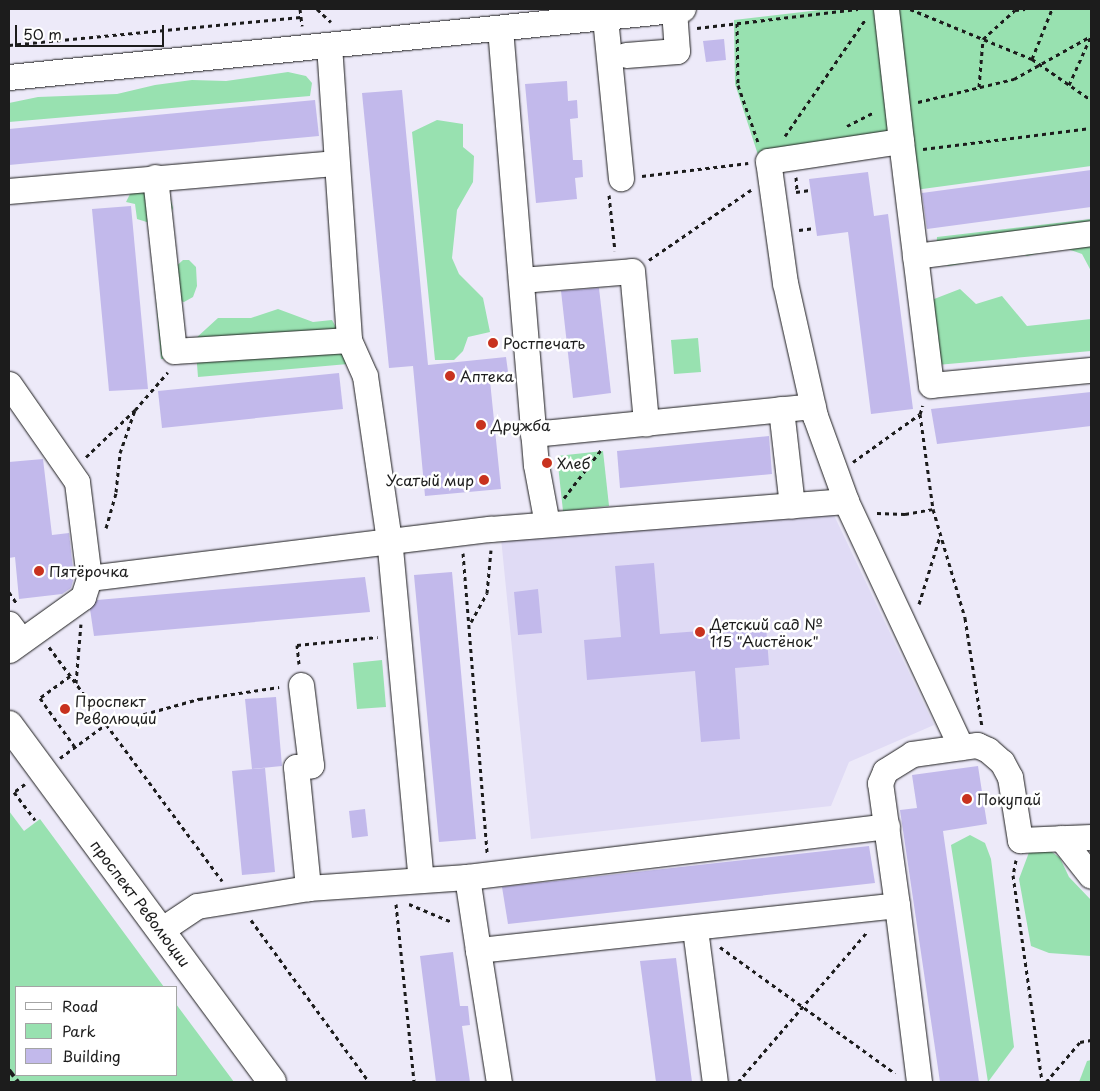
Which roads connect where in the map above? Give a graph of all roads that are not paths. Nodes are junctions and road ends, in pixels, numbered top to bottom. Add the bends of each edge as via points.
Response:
1 (876, 13) edge
2 (678, 17) edge
3 (605, 18) junction
4 (500, 28) junction
5 (334, 37) junction
6 (626, 55) dead end
7 (9, 77) edge
8 (901, 147) junction
9 (336, 163) junction
10 (155, 177) junction
11 (614, 182) road end
12 (9, 191) edge
13 (1091, 233) edge
14 (915, 256) junction
15 (521, 280) junction
16 (349, 340) junction
17 (1091, 370) edge
18 (9, 384) edge
19 (813, 406) junction
20 (781, 409) junction
21 (646, 423) junction
22 (533, 434) junction
23 (846, 502) junction
24 (792, 504) junction
25 (547, 522) junction
26 (389, 544) junction
27 (86, 588) junction
28 (18, 636) edge
29 (301, 685) road end
30 (9, 725) edge
31 (969, 746) junction
32 (887, 826) junction
33 (1091, 837) edge
34 (1061, 838) junction
35 (478, 875) junction
36 (1091, 876) edge
37 (421, 880) junction
38 (308, 888) junction
39 (893, 905) junction
40 (695, 929) junction
41 (161, 930) junction
42 (477, 941) junction
43 (910, 1079) edge
44 (272, 1082) edge
45 (499, 1082) edge
46 (715, 1082) edge

1 - 8 street via 897,106
2 - 3 street
2 - 6 street via 677,51
3 - 4 street
3 - 11 street
4 - 5 street
4 - 15 street
5 - 7 street
5 - 9 street
8 - 14 street
8 - 19 street via 770,161 785,283
9 - 10 street
9 - 16 street
10 - 12 street
10 - 16 street via 174,351
13 - 14 street
14 - 17 street via 931,385
15 - 21 street via 625,272
15 - 22 street
16 - 26 street via 365,376
18 - 27 street via 77,482
19 - 20 street
19 - 23 street
20 - 21 street
20 - 24 street
21 - 22 street
22 - 25 street
23 - 24 street
23 - 31 street
24 - 25 street
25 - 26 street
26 - 27 street
26 - 37 street
27 - 28 street
29 - 38 street via 310,765 296,767
30 - 41 main road, проспект Революции
31 - 32 street via 912,754 885,771 880,783
31 - 34 street via 1002,762 1010,777 1020,840
32 - 35 street
32 - 39 street
33 - 34 street
34 - 36 street
35 - 37 street
35 - 42 street
37 - 38 street
38 - 41 street via 197,906
39 - 40 street
39 - 43 street
40 - 42 street
40 - 46 street
41 - 44 main road, проспект Революции
42 - 45 street

